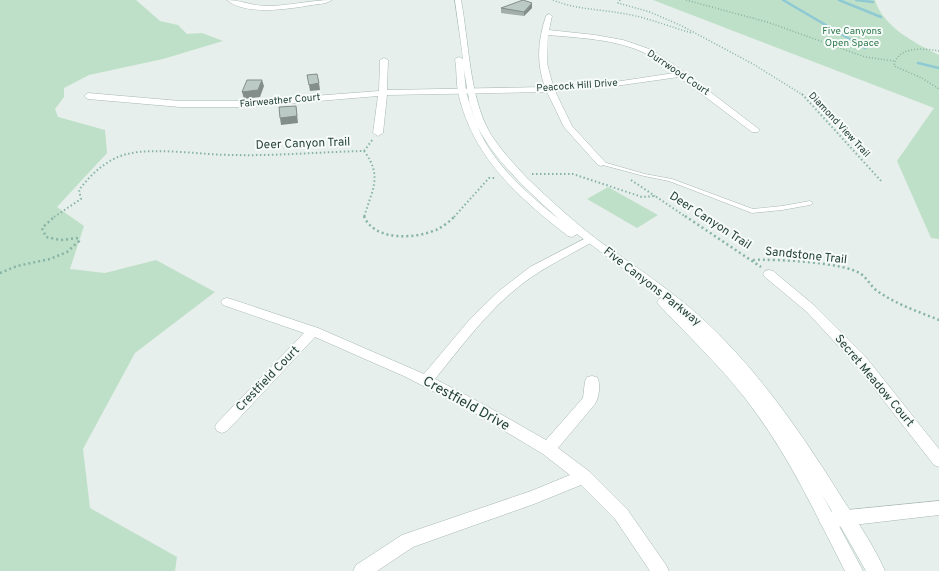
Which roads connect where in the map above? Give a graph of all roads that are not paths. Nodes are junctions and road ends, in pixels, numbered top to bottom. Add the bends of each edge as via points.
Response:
1 (230, 0) edge
2 (330, 0) edge
3 (450, 0) edge
4 (458, 0) edge
5 (549, 16) dead end
6 (544, 32) junction
7 (384, 60) dead end
8 (681, 74) junction
9 (549, 89) junction
10 (467, 91) junction
11 (383, 93) junction
12 (88, 96) dead end
13 (755, 130) dead end
14 (378, 133) road end
15 (601, 163) joint
16 (810, 203) dead end
17 (587, 241) junction
18 (769, 274) road end
19 (227, 302) dead end
20 (313, 332) junction
21 (426, 381) junction
22 (592, 381) dead end
23 (222, 427) dead end
24 (548, 449) junction
25 (939, 460) edge
26 (584, 477) junction
27 (939, 508) edge
28 (846, 519) junction
29 (827, 520) junction
30 (362, 571) edge
31 (660, 571) edge
32 (854, 571) edge
33 (876, 571) edge

1 - 2 street via 251,6 275,7
3 - 10 street, Five Canyons Parkway
4 - 10 street, Five Canyons Parkway
5 - 6 street
6 - 8 street, Durrwood Court via 623,42 648,52
6 - 9 street via 541,50
7 - 11 street
8 - 9 street, Peacock Hill Drive via 608,85
8 - 13 street, Durrwood Court
9 - 10 street, Peacock Hill Drive
9 - 15 street via 568,128
10 - 11 street, Fairweather Court
10 - 17 street, Five Canyons Parkway via 479,121 501,157 537,195
10 - 17 street, Five Canyons Parkway via 470,120 483,146 506,179 532,203
11 - 12 street, Fairweather Court via 247,104 180,104
11 - 14 street
15 - 16 lane via 670,180 752,211
17 - 21 street via 533,270 499,298 464,334
17 - 28 street, Five Canyons Parkway via 636,272 683,309 720,344 752,381 799,444
17 - 29 street, Five Canyons Parkway via 668,306 722,362 770,421 799,466
18 - 25 street, Secret Meadow Court via 811,309 860,360
19 - 20 street, Crestfield Drive
20 - 21 street, Crestfield Drive
20 - 23 street, Crestfield Court
21 - 24 street, Crestfield Drive
22 - 24 street via 590,400
24 - 26 street, Crestfield Drive
26 - 30 street via 408,542
26 - 31 street, Crestfield Drive via 621,514
27 - 28 street
28 - 29 street
28 - 33 street, Five Canyons Parkway
29 - 32 street, Five Canyons Parkway

